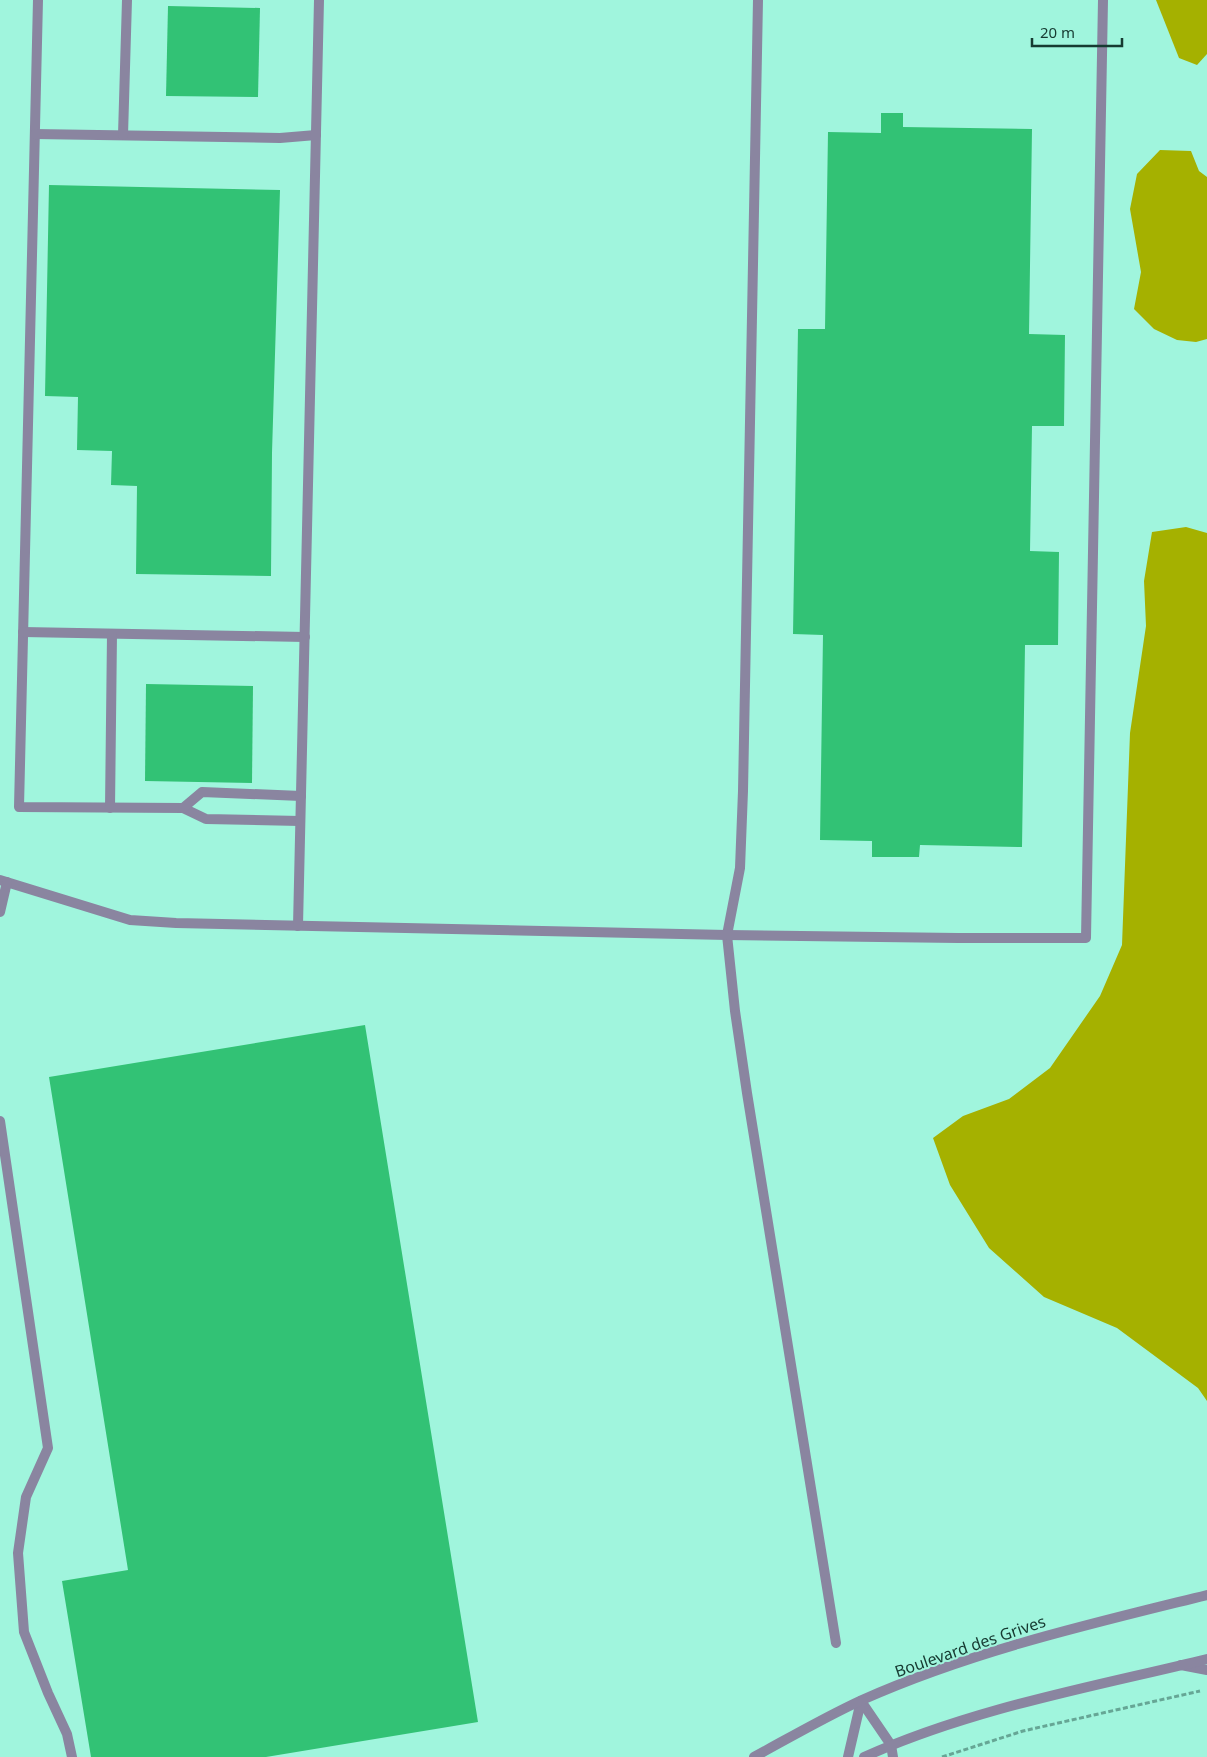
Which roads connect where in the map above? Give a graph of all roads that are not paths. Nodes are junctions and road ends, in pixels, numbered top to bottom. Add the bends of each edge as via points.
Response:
1 (38, 0) edge
2 (127, 0) edge
3 (319, 0) edge
4 (758, 0) edge
5 (1103, 0) edge
6 (35, 134) junction
7 (123, 135) junction
8 (316, 135) junction
9 (23, 632) junction
10 (112, 634) junction
11 (305, 637) junction
12 (301, 796) junction
13 (110, 808) junction
14 (183, 808) junction
15 (300, 821) junction
16 (3, 881) edge
17 (0, 912) edge
18 (298, 926) junction
19 (727, 936) junction
20 (0, 1121) edge
21 (1207, 1595) edge
22 (836, 1643) dead end
23 (1207, 1659) edge
24 (1180, 1666) junction
25 (1207, 1670) edge
26 (861, 1701) junction
27 (891, 1745) junction
28 (72, 1757) edge
29 (754, 1757) edge
30 (848, 1757) edge
31 (864, 1757) edge
32 (894, 1757) edge

1 - 6 street
2 - 7 street
3 - 8 street
4 - 19 street via 743,791 740,868
5 - 19 street via 1086,938
6 - 7 street
6 - 9 street
7 - 8 street via 280,138
8 - 11 street
9 - 10 street
9 - 13 street via 19,807
10 - 11 street
10 - 13 street
11 - 12 street
12 - 14 street via 202,792
12 - 15 street
13 - 14 street
14 - 15 street via 206,819
15 - 18 street
16 - 17 street
16 - 18 street via 130,920
18 - 19 street
19 - 22 street via 747,1093
20 - 28 street via 48,1448 26,1497 18,1553 24,1632 67,1734
21 - 26 street, Boulevard des Grives via 1003,1648
23 - 24 street
24 - 25 street
24 - 27 street via 1013,1706
26 - 27 street
26 - 29 street, Boulevard des Grives
26 - 30 street
27 - 31 street
27 - 32 street

